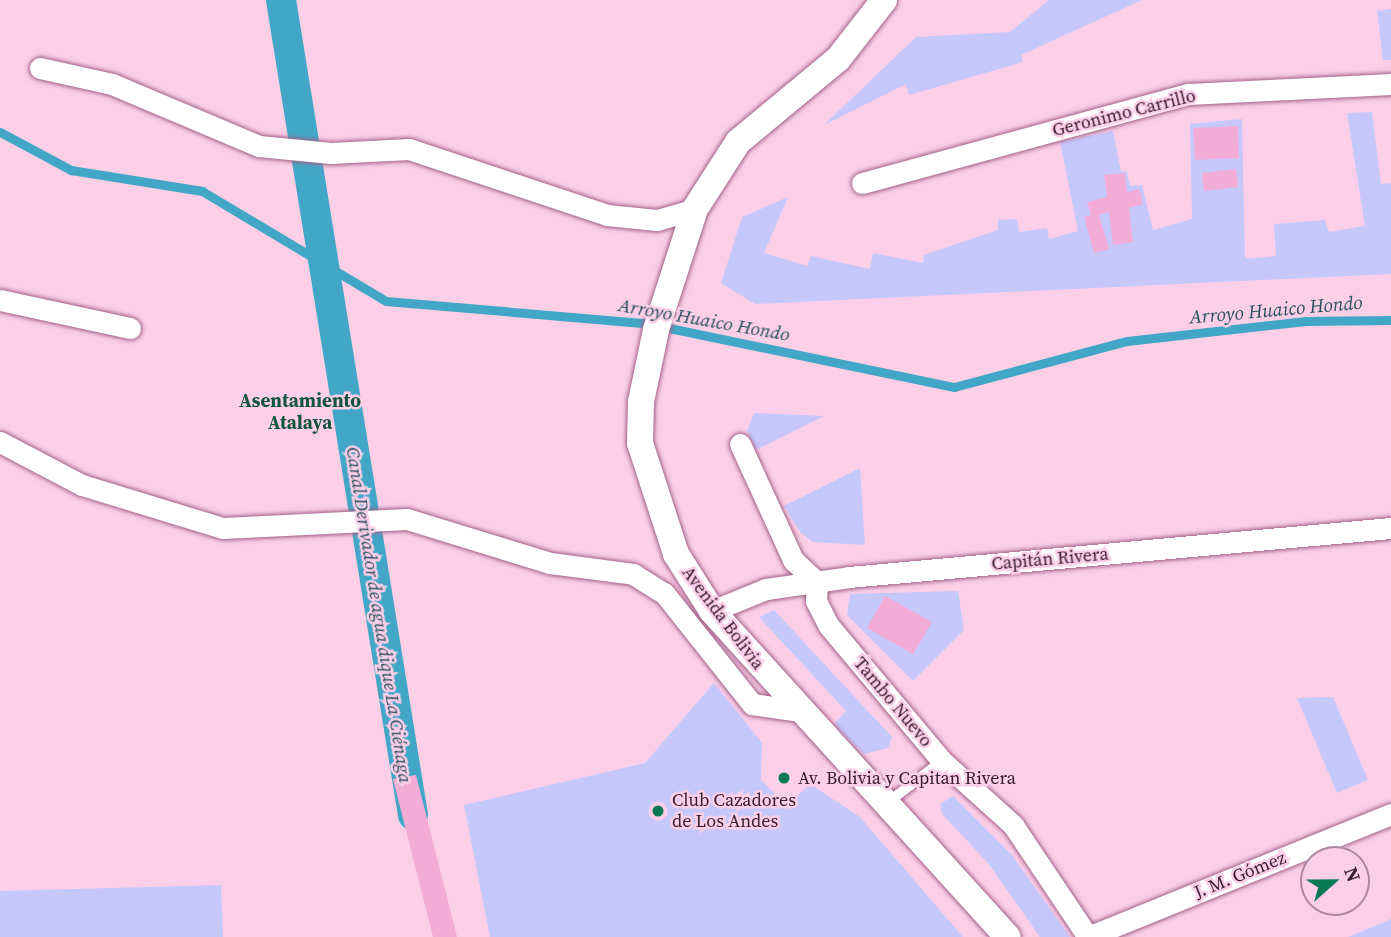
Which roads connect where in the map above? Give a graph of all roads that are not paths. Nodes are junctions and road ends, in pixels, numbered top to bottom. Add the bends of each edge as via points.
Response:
1 (884, 0) edge
2 (40, 68) dead end
3 (1391, 84) edge
4 (862, 183) dead end
5 (695, 209) junction
6 (0, 300) edge
7 (130, 328) dead end
8 (0, 442) edge
9 (740, 444) dead end
10 (1391, 528) edge
11 (817, 582) junction
12 (712, 611) junction
13 (800, 711) junction
14 (942, 761) junction
15 (887, 803) junction
16 (1391, 814) edge
17 (1008, 937) edge
18 (1088, 937) edge

1 - 5 street, Avenida Bolivia via 838,59 738,142
2 - 5 street via 112,83 258,146 331,153 409,149 607,215 657,220
3 - 4 street, Geronimo Carrillo via 1188,93
5 - 12 street, Avenida Bolivia via 676,259 641,402 640,443 676,554
6 - 7 street
8 - 13 street via 82,485 223,528 407,519 550,563 634,574 664,593 752,704
9 - 11 street via 793,559
10 - 11 street, Capitán Rivera
11 - 12 street, Capitán Rivera via 766,590
11 - 14 street, Tambo Nuevo via 816,601 829,626
12 - 13 street, Avenida Bolivia
13 - 15 street, Avenida Bolivia
14 - 15 lane
14 - 18 street, Tambo Nuevo via 1013,825
15 - 17 street, Avenida Bolivia
16 - 18 street, J. M. Gómez

